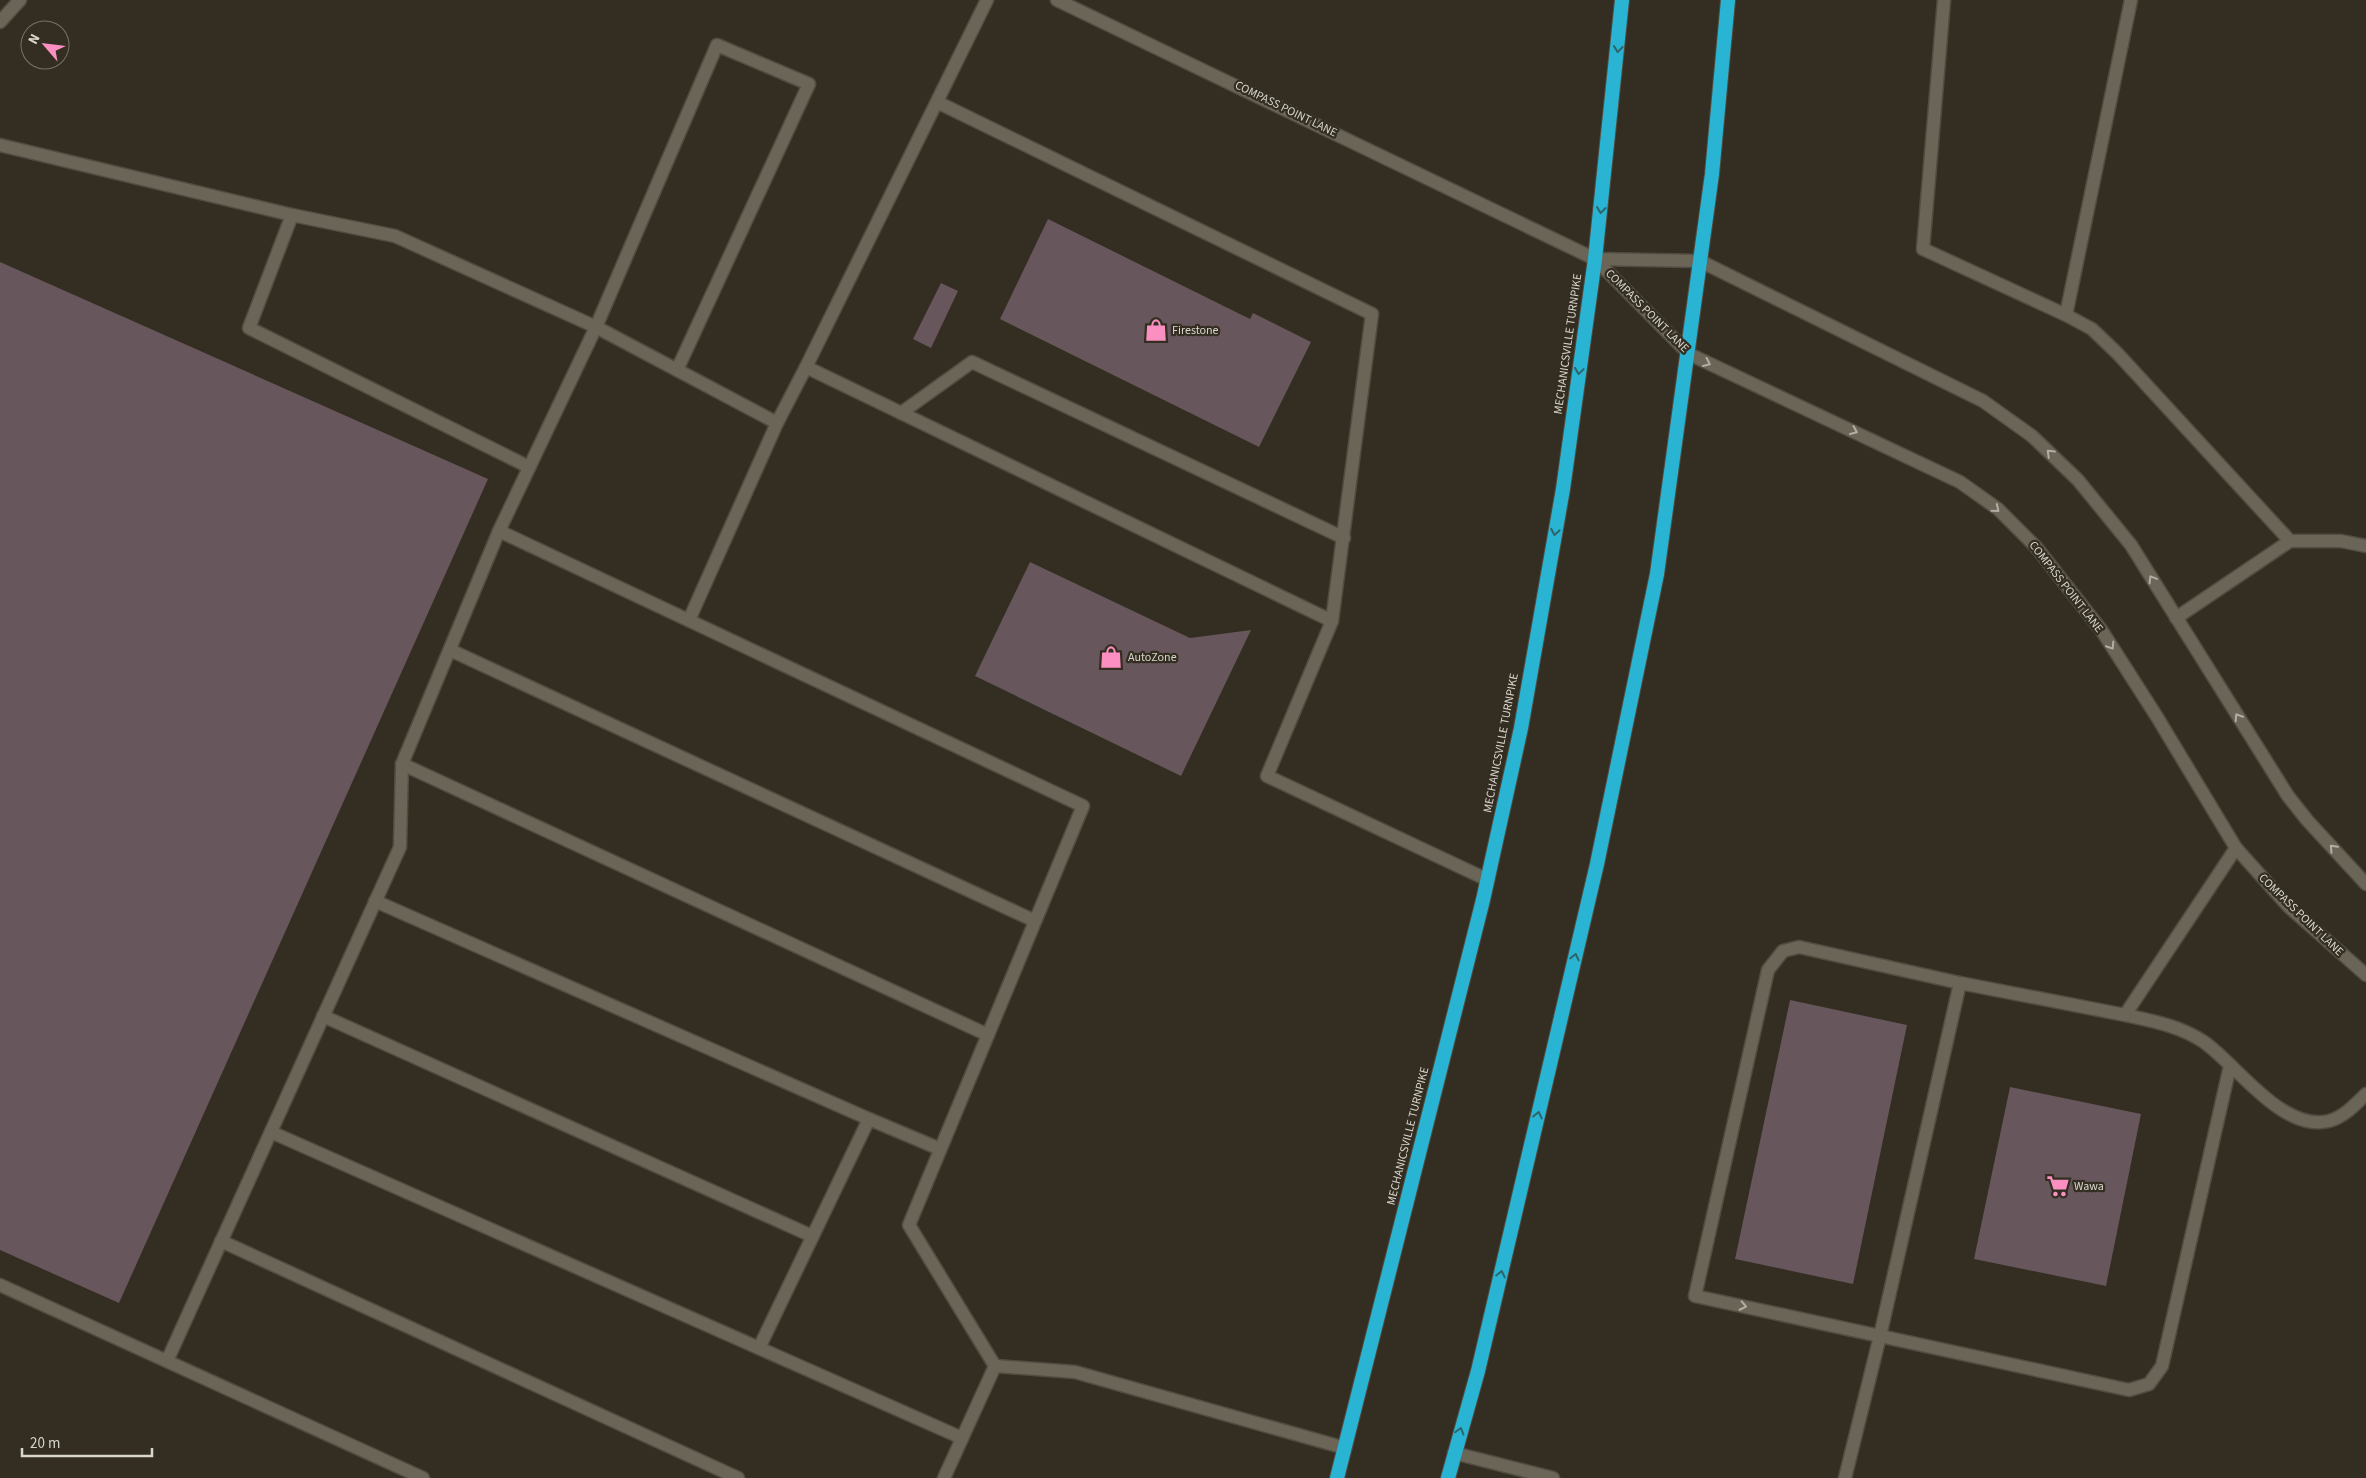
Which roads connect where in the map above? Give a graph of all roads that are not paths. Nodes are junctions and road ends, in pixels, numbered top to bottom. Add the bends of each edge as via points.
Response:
1 (20, 0) edge
2 (987, 0) edge
3 (1057, 0) edge
4 (1622, 0) edge
5 (1728, 0) edge
6 (1944, 0) edge
7 (2131, 0) edge
8 (0, 22) edge
9 (937, 102) junction
10 (0, 145) edge
11 (292, 215) junction
12 (1595, 259) junction
13 (1700, 261) junction
14 (2066, 315) junction
15 (596, 327) junction
16 (1689, 354) junction
17 (806, 366) junction
18 (677, 370) junction
19 (901, 413) junction
20 (777, 423) junction
21 (530, 467) junction
22 (499, 531) junction
23 (1344, 538) junction
24 (2290, 541) junction
25 (2366, 546) edge
26 (2176, 618) junction
27 (689, 620) junction
28 (1332, 621) junction
29 (450, 650) junction
30 (402, 764) junction
31 (2236, 848) junction
32 (1488, 880) junction
33 (2366, 884) edge
34 (375, 901) junction
35 (1036, 921) junction
36 (2366, 975) edge
37 (1960, 983) junction
38 (2125, 1015) junction
39 (323, 1016) junction
40 (988, 1035) junction
41 (2230, 1066) junction
42 (2366, 1094) edge
43 (869, 1120) junction
44 (271, 1132) junction
45 (940, 1149) junction
46 (812, 1236) junction
47 (222, 1241) junction
48 (0, 1285) edge
49 (1880, 1336) junction
50 (758, 1348) junction
51 (167, 1361) junction
52 (995, 1366) junction
53 (962, 1438) junction
54 (1345, 1448) junction
55 (1454, 1454) junction
56 (423, 1478) edge
57 (738, 1478) edge
58 (944, 1478) edge
59 (1337, 1478) edge
60 (1448, 1478) edge
61 (1553, 1478) edge
62 (1845, 1478) edge

1 - 8 street
2 - 9 street
3 - 12 street, COMPASS POINT LANE
4 -> 12 highway, MECHANICSVILLE TURNPIKE
5 - 13 highway via 1712,174
6 - 14 street via 1923,249
7 - 14 street
9 - 17 street
9 - 23 street via 1372,314
10 - 11 street
11 - 15 street via 395,236
11 - 21 street via 249,328
12 - 13 street, COMPASS POINT LANE
12 - 16 street, COMPASS POINT LANE
12 -> 32 highway, MECHANICSVILLE TURNPIKE via 1563,489 1520,728
13 - 16 highway
26 -> 13 street, COMPASS POINT LANE via 2131,545 2078,480 2032,436 1983,401
14 - 24 street via 2092,329 2118,354
15 - 18 street
15 - 18 street via 717,45 809,84
15 - 21 street
16 -> 31 street, COMPASS POINT LANE via 1960,482 1998,509 2036,547 2102,631
55 -> 16 highway via 1478,1371 1597,864 1657,574
17 - 19 street
17 - 20 street
18 - 20 street
19 - 23 street via 972,362
19 - 28 street
20 - 27 street
21 - 22 street
22 - 27 street
22 - 29 street
23 - 28 street
24 - 25 street via 2341,541
24 - 26 street
33 -> 26 street, COMPASS POINT LANE via 2288,796
27 - 35 street via 1083,806
28 - 32 street via 1266,776
29 - 30 street
29 - 35 street
30 - 34 street via 400,847
30 - 40 street
31 - 36 street, COMPASS POINT LANE via 2289,907
31 - 38 street
32 - 54 highway, MECHANICSVILLE TURNPIKE
34 - 39 street
34 - 43 street
35 - 40 street
37 - 38 street
37 - 49 street
37 -> 49 street via 1799,947 1782,950 1768,970 1695,1296
38 - 41 street via 2174,1026 2204,1042
39 - 44 street
39 - 46 street
40 - 45 street
41 - 42 street via 2283,1110 2302,1120 2329,1120 2352,1109
41 - 49 street via 2162,1366 2148,1384 2129,1390
43 - 45 street
43 - 46 street
44 - 47 street
44 - 50 street
45 - 52 street via 909,1225
46 - 50 street
47 - 51 street
47 - 57 street
48 - 51 street
49 - 62 street
50 - 53 street
51 - 56 street
52 - 53 street
52 - 54 street via 1075,1372
53 - 58 street
54 - 59 highway, MECHANICSVILLE TURNPIKE
55 - 60 highway
55 - 61 street

